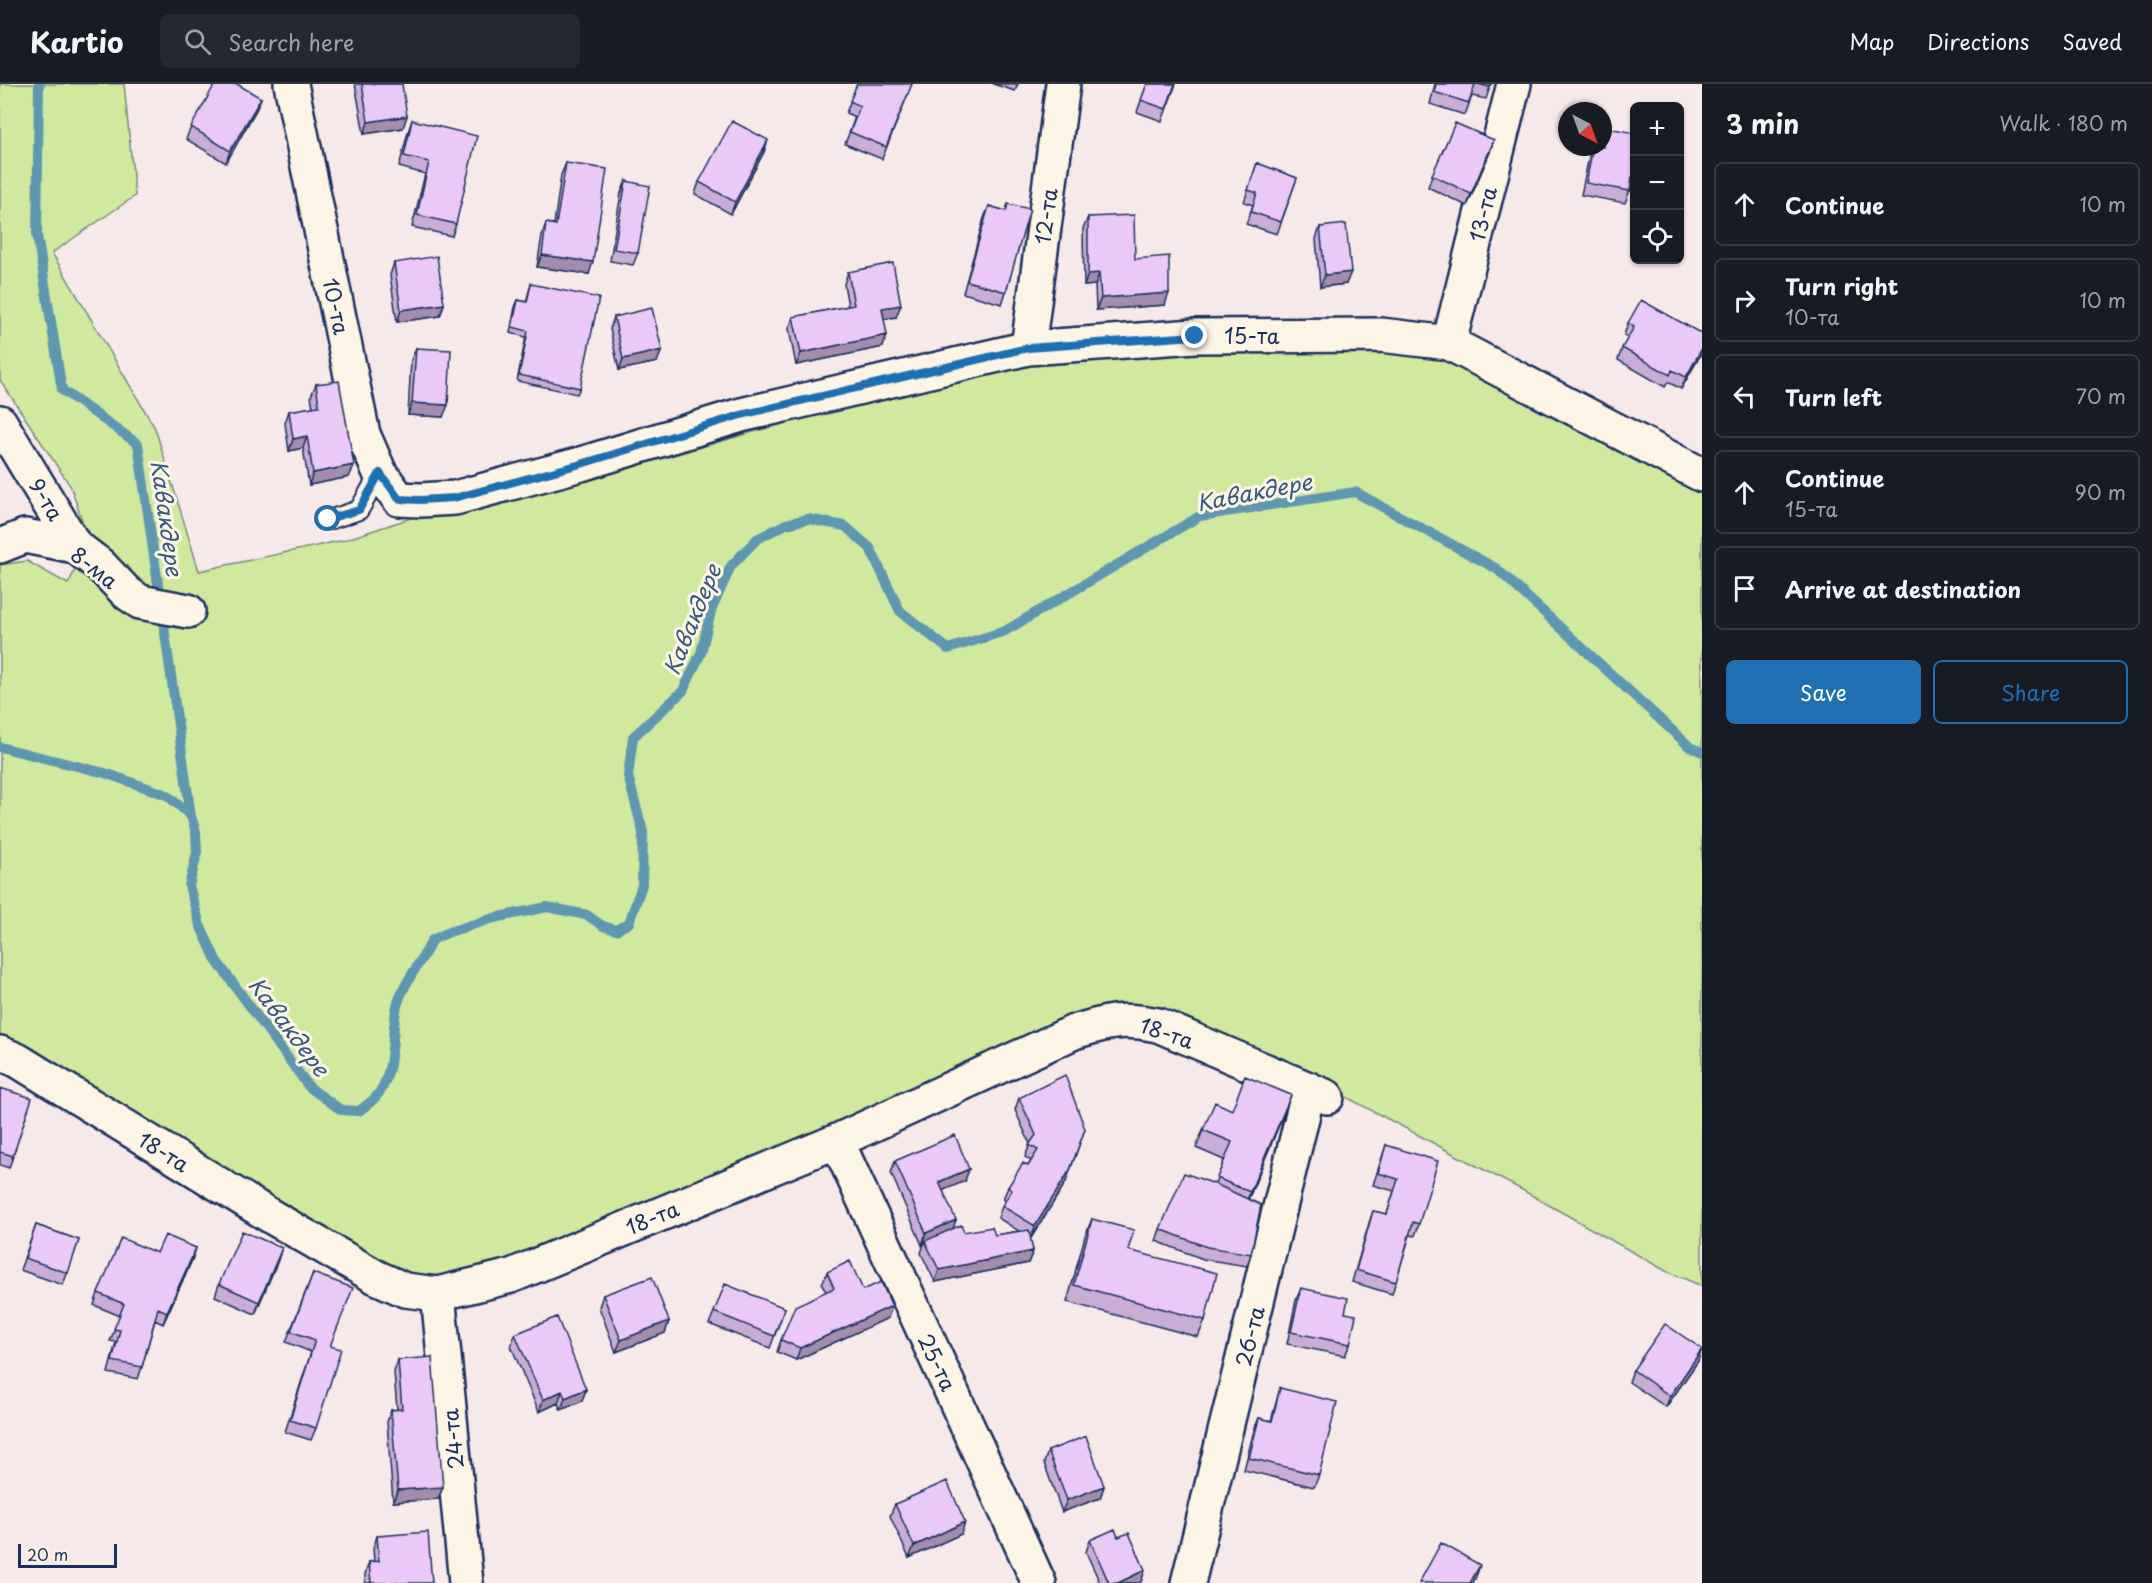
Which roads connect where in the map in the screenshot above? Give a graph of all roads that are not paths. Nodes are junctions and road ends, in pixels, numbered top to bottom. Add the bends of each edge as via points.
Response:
1 (291, 84) edge
2 (1063, 84) edge
3 (1514, 84) edge
4 (1449, 343) junction
5 (1028, 348) junction
6 (0, 422) edge
7 (380, 473) junction
8 (1702, 475) edge
9 (420, 500) joint
10 (328, 519) dead end
11 (0, 546) edge
12 (75, 546) junction
13 (188, 611) dead end
14 (0, 1053) edge
15 (1318, 1093) joint
16 (837, 1141) junction
17 (438, 1294) junction
18 (466, 1583) edge
19 (1039, 1583) edge
20 (1188, 1583) edge

1 - 7 street, 10-та via 363,434
2 - 5 street, 12-та
3 - 4 street, 13-та
4 - 5 street, 15-та via 1381,335 1206,336
4 - 8 street, 15-та
5 - 9 street, 15-та via 741,415 454,498
6 - 12 street, 9-та
7 - 9 street, 10-та via 399,499
7 - 10 lane via 359,510
11 - 12 street, 8-ма via 25,536
12 - 13 street, 8-ма via 140,602
14 - 17 street, 18-та via 376,1278 405,1290
15 - 16 street, 18-та via 1158,1025 1131,1020 1106,1022 1074,1032
15 - 20 street, 26-та
16 - 17 street, 18-та via 511,1276
16 - 19 street, 25-та
17 - 18 street, 24-та

